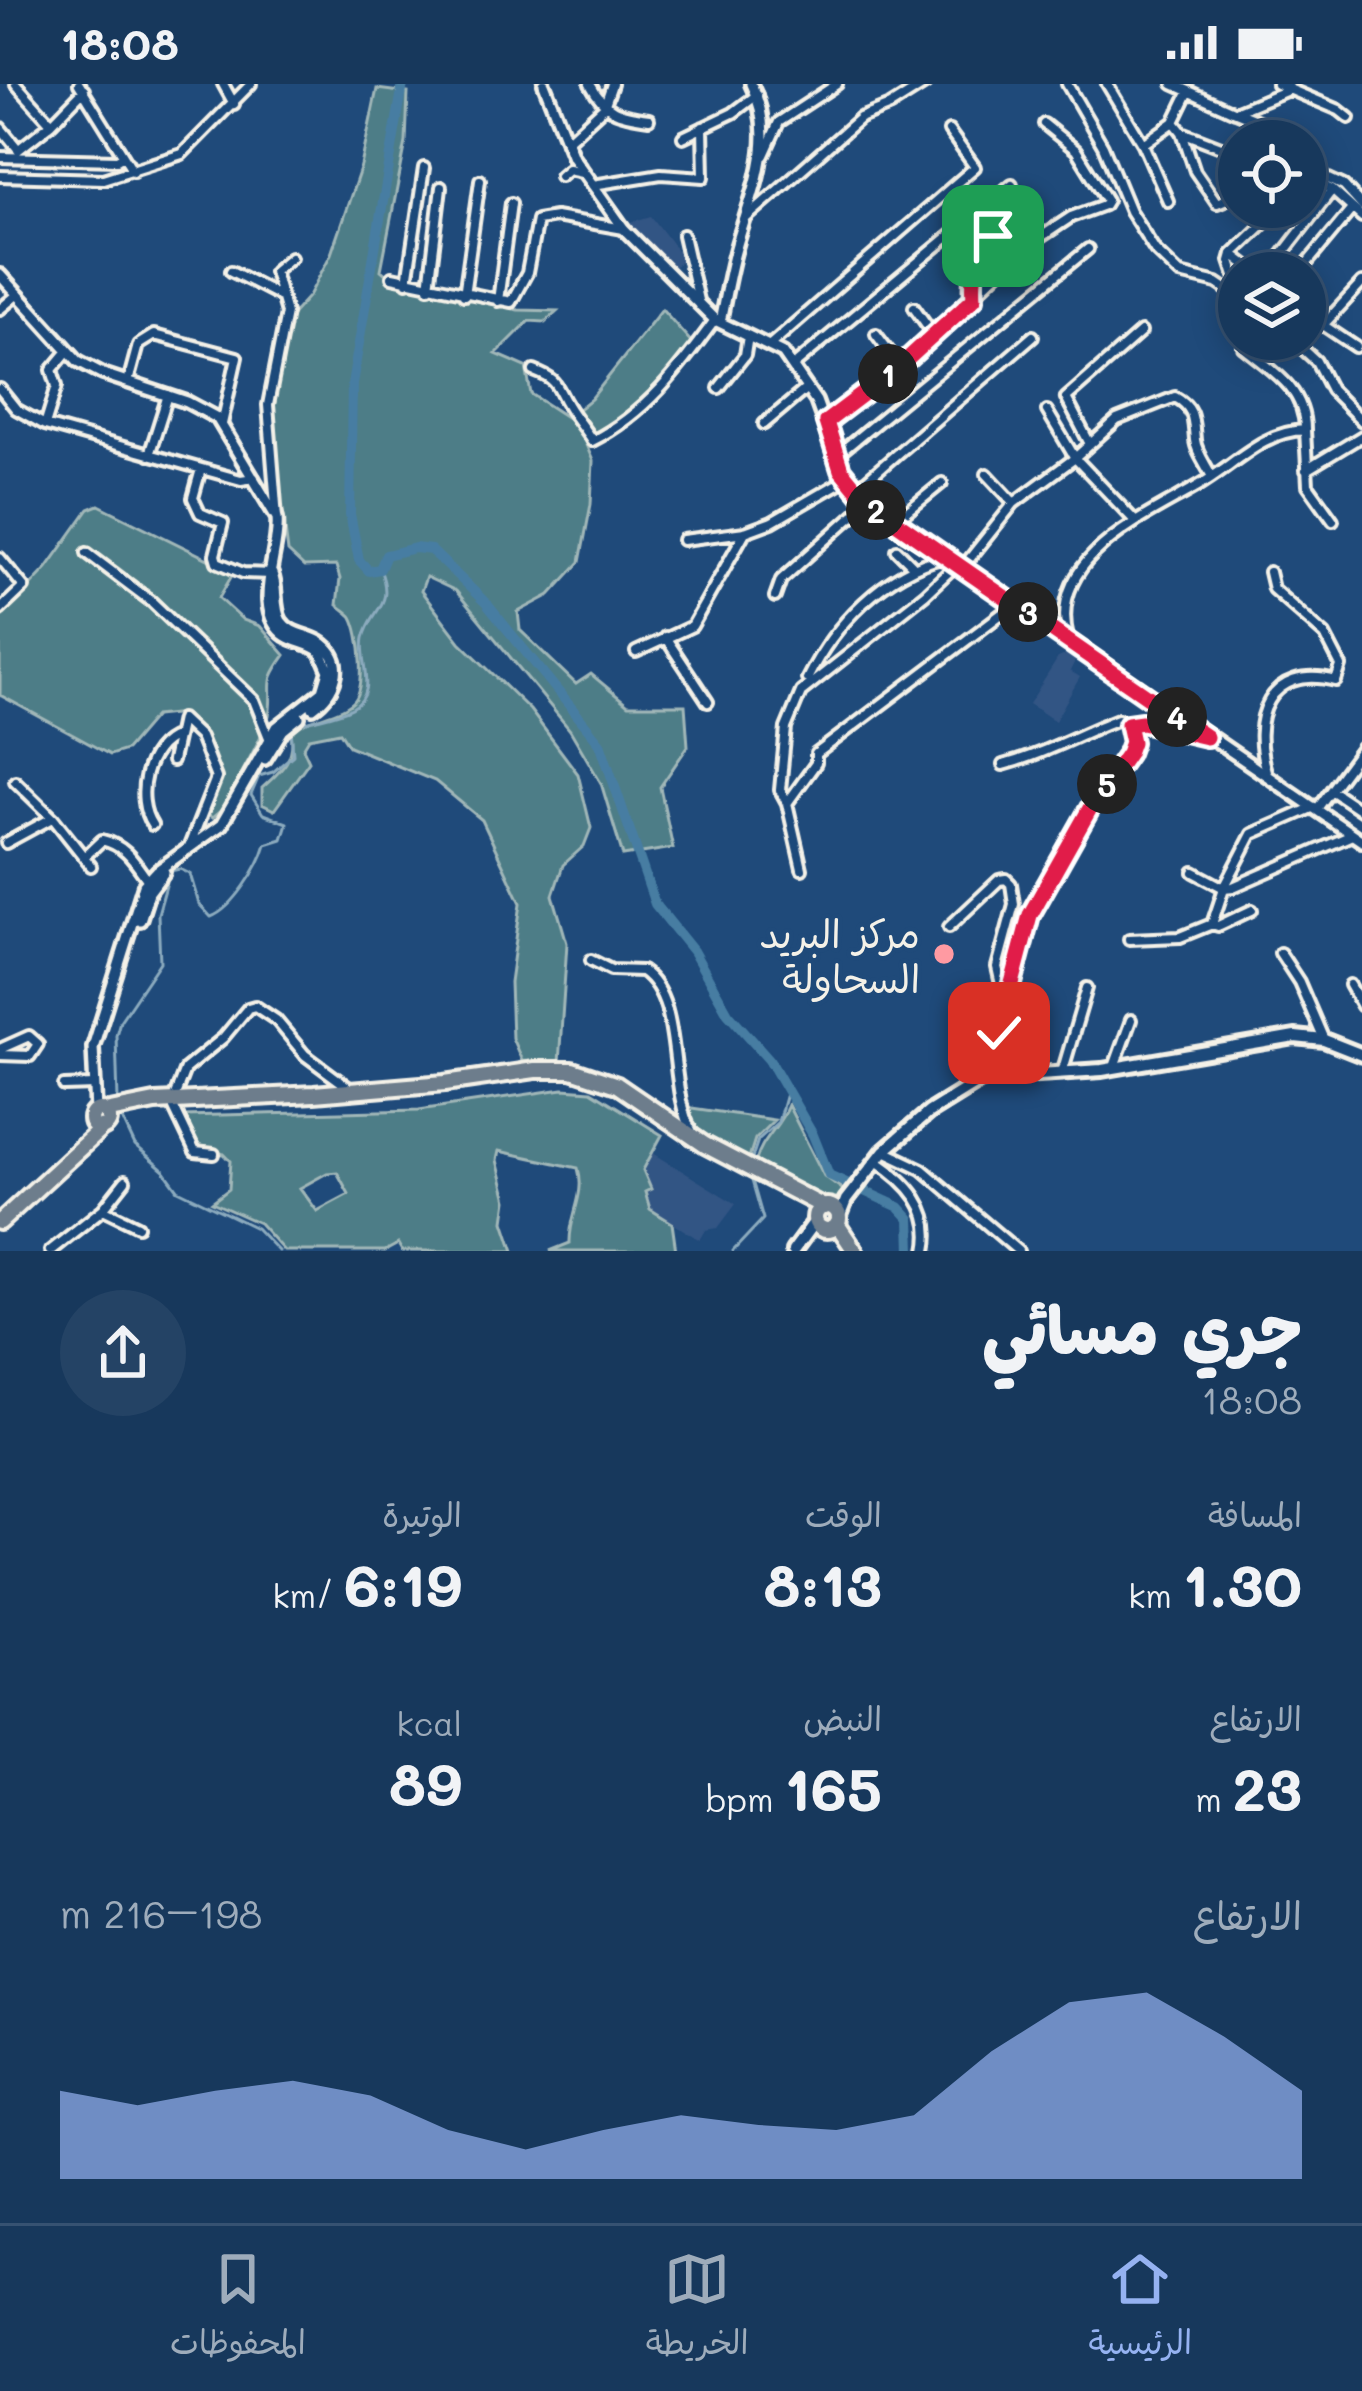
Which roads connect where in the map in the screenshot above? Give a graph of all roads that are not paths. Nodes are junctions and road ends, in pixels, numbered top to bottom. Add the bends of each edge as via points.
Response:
1 (16, 84) edge
2 (223, 84) edge
3 (251, 84) edge
4 (544, 84) edge
5 (590, 84) edge
6 (612, 84) edge
7 (752, 84) edge
8 (837, 84) edge
9 (925, 84) edge
10 (1067, 84) edge
11 (1107, 84) edge
12 (1173, 84) edge
13 (1277, 84) edge
14 (81, 87) edge
15 (1288, 87) edge
16 (1189, 91) junction
17 (757, 95) junction
18 (234, 104) junction
19 (604, 107) junction
20 (1235, 112) junction
21 (649, 118) dead end
22 (1349, 118) dead end
23 (1254, 120) edge
24 (1174, 122) junction
25 (52, 123) junction
26 (1044, 124) dead end
27 (0, 127) edge
28 (703, 127) junction
29 (949, 131) dead end
30 (1182, 132) junction
31 (683, 136) dead end
32 (566, 142) junction
33 (1143, 144) junction
34 (1218, 146) edge
35 (20, 153) junction
36 (123, 156) junction
37 (0, 157) edge
38 (762, 162) junction
39 (424, 168) dead end
40 (133, 171) junction
41 (582, 172) junction
42 (0, 176) edge
43 (560, 176) dead end
44 (1326, 178) edge
45 (480, 180) dead end
46 (1012, 184) dead end
47 (592, 185) junction
48 (1326, 187) edge
49 (441, 188) dead end
50 (1332, 190) junction
51 (1168, 202) dead end
52 (511, 203) dead end
53 (1218, 203) edge
54 (1357, 207) edge
55 (1362, 217) edge
56 (744, 220) junction
57 (1006, 222) dead end
58 (1259, 228) edge
59 (624, 229) junction
60 (682, 235) dead end
61 (1088, 249) dead end
62 (1234, 252) edge
63 (1284, 252) edge
64 (1317, 252) edge
65 (291, 257) dead end
66 (231, 272) dead end
67 (0, 275) edge
68 (392, 277) dead end
69 (407, 282) junction
70 (1362, 283) edge
71 (1218, 284) edge
72 (429, 287) junction
73 (18, 294) junction
74 (464, 295) junction
75 (282, 297) junction
76 (974, 298) junction
77 (499, 302) junction
78 (699, 305) junction
79 (914, 307) dead end
80 (0, 309) edge
81 (717, 321) junction
82 (1326, 322) edge
83 (1326, 324) edge
84 (1141, 332) dead end
85 (876, 334) dead end
86 (934, 335) junction
87 (748, 336) junction
88 (1033, 336) dead end
89 (770, 345) junction
90 (1356, 347) dead end
91 (67, 352) junction
92 (1257, 360) edge
93 (1315, 360) edge
94 (793, 366) junction
95 (900, 366) junction
96 (534, 371) dead end
97 (128, 382) junction
98 (719, 388) dead end
99 (807, 388) junction
100 (0, 389) edge
101 (168, 395) junction
102 (1047, 411) dead end
103 (1362, 421) edge
104 (826, 422) junction
105 (222, 424) junction
106 (764, 424) dead end
107 (45, 425) junction
108 (1305, 430) junction
109 (1362, 436) edge
110 (1090, 443) junction
111 (149, 455) junction
112 (837, 455) junction
113 (1076, 458) junction
114 (201, 469) junction
115 (1305, 471) junction
116 (986, 474) dead end
117 (255, 477) junction
118 (1212, 477) junction
119 (846, 479) junction
120 (942, 483) dead end
121 (855, 490) junction
122 (867, 502) junction
123 (1014, 503) junction
124 (277, 518) junction
125 (1134, 520) junction
126 (1333, 520) dead end
127 (893, 524) junction
128 (745, 532) junction
129 (683, 540) dead end
130 (898, 550) dead end
131 (87, 553) dead end
132 (945, 557) junction
133 (0, 558) edge
134 (960, 565) junction
135 (913, 566) junction
136 (1269, 572) dead end
137 (272, 574) junction
138 (775, 597) dead end
139 (1016, 603) junction
140 (0, 610) edge
141 (665, 637) junction
142 (1069, 641) junction
143 (636, 652) dead end
144 (801, 692) junction
145 (708, 702) dead end
146 (1128, 724) junction
147 (177, 736) junction
148 (1206, 737) junction
149 (271, 743) junction
150 (1360, 755) edge
151 (172, 761) dead end
152 (1004, 765) dead end
153 (1268, 778) junction
154 (15, 781) dead end
155 (1331, 790) junction
156 (788, 803) junction
157 (1316, 808) junction
158 (1362, 811) edge
159 (53, 818) junction
160 (152, 825) dead end
161 (1357, 838) edge
162 (6, 843) dead end
163 (187, 853) junction
164 (84, 856) junction
165 (91, 866) dead end
166 (802, 869) dead end
167 (1194, 872) dead end
168 (150, 883) junction
169 (1224, 888) junction
170 (1252, 910) dead end
171 (1212, 924) junction
172 (949, 927) dead end
173 (1129, 939) dead end
174 (1280, 952) dead end
175 (591, 960) dead end
176 (1350, 985) dead end
177 (1087, 988) dead end
178 (1005, 1002) junction
179 (1362, 1006) edge
180 (1131, 1020) dead end
181 (1324, 1040) junction
182 (1362, 1055) edge
183 (1114, 1067) junction
184 (1062, 1075) junction
185 (992, 1077) junction
186 (95, 1085) junction
187 (64, 1086) dead end
188 (353, 1091) junction
189 (174, 1104) junction
190 (109, 1114) junction
191 (696, 1138) junction
192 (214, 1154) dead end
193 (880, 1156) junction
194 (742, 1167) junction
195 (125, 1180) dead end
196 (103, 1209) junction
197 (0, 1211) edge
198 (834, 1211) junction
199 (0, 1222) edge
200 (138, 1226) dead end
201 (50, 1251) edge
202 (793, 1251) edge
203 (846, 1251) edge
204 (856, 1251) edge
205 (926, 1251) edge
206 (1018, 1251) edge

1 - 25 street
2 - 18 street
3 - 18 street
4 - 32 street
5 - 19 street
6 - 19 street
7 - 17 street
8 - 38 street via 779,122
9 - 56 street via 860,118
10 - 71 street via 1155,250 1180,274
11 - 33 street
12 - 16 street
13 - 15 street
14 - 25 street
14 - 36 street
15 - 20 street
15 - 22 street
16 - 20 street
16 - 24 street
17 - 28 street
17 - 38 street
18 - 40 street via 182,154
19 - 21 street
19 - 32 street
20 - 23 street
24 - 30 street
24 - 33 street
25 - 35 street
26 - 76 street via 1076,150 1107,200 1050,229
27 - 35 street
28 - 31 street
28 - 47 street via 704,177 661,174
29 - 89 street via 975,167
30 - 34 street
30 - 53 street via 1195,171
32 - 41 street
33 - 51 street
35 - 36 street
35 - 37 street
36 - 40 street
38 - 56 street
39 - 69 street
40 - 42 street via 103,179
41 - 43 street
41 - 47 street
44 - 54 street via 1344,186
45 - 74 street
46 - 94 street
47 - 59 street
48 - 50 street
49 - 72 street
50 - 54 street
50 - 63 street
52 - 77 street
54 - 55 street
54 - 64 street
56 - 81 street
57 - 76 street via 978,255
58 - 62 street
59 - 77 street via 537,220 518,293
59 - 78 street
60 - 78 street
61 - 112 street
65 - 75 street via 274,271
66 - 75 street
67 - 73 street
68 - 69 street
69 - 72 street
70 - 82 street
72 - 74 street
73 - 80 street
73 - 91 street
74 - 77 street
75 - 124 street via 286,319 268,405
76 - 86 street
78 - 81 street
79 - 86 street
81 - 87 street
81 - 96 street via 636,415 592,441 562,389
83 - 90 street
84 - 110 street via 1066,398
85 - 95 street
86 - 95 street
87 - 89 street
87 - 98 street via 742,360
88 - 121 street
89 - 94 street
91 - 97 street
91 - 107 street via 52,370 57,386
92 - 108 street via 1299,398
93 - 103 street
94 - 99 street
95 - 104 street
97 - 101 street
97 - 105 street via 138,345 154,335 237,357
99 - 104 street
99 - 106 street
100 - 107 street
101 - 105 street
101 - 111 street
102 - 113 street
104 - 112 street
105 - 117 street
107 - 111 street
108 - 115 street
108 - 118 street via 1258,445
109 - 115 street
110 - 113 street
110 - 118 street via 1117,420 1175,397 1194,416 1195,441
111 - 114 street
112 - 119 street
113 - 123 street
113 - 125 street
114 - 117 street
114 - 137 street via 193,498 200,513 223,523 217,562
115 - 126 street
116 - 123 street
117 - 124 street
118 - 125 street
119 - 121 street
119 - 128 street
120 - 127 street
121 - 122 street
122 - 127 street
122 - 138 street via 781,580
123 - 134 street
124 - 137 street
125 - 142 street via 1079,572 1066,608
127 - 132 street
128 - 129 street
128 - 141 street via 701,615
130 - 135 street
131 - 149 street via 152,602 254,700
132 - 134 street
132 - 135 street
133 - 140 street via 24,587
134 - 139 street
134 - 144 street
135 - 144 street via 850,615
136 - 153 street via 1273,589 1330,642 1341,673 1336,681 1301,679 1264,706 1259,747
137 - 149 street via 275,625 321,652 329,671 323,691 281,722
139 - 142 street
139 - 156 street via 816,754
141 - 143 street
141 - 145 street
142 - 148 street
144 - 156 street via 786,728 780,790
146 - 148 street
146 - 152 street via 1118,718
146 - 178 street via 1128,753 1030,915
147 - 151 street
147 - 160 street via 162,744 148,770 142,802
147 - 163 street via 182,719 200,737 216,778
148 - 153 street
149 - 163 street via 228,817
149 - 168 street via 222,830
150 - 155 street
153 - 157 street
154 - 159 street
155 - 157 street
155 - 158 street
156 - 166 street
157 - 161 street
157 - 169 street via 1252,834
159 - 162 street
159 - 164 street
161 - 169 street
163 - 168 street
164 - 165 street
164 - 168 street via 102,840 113,843
167 - 169 street
168 - 186 street via 94,1040
168 - 190 street via 100,1042
169 - 171 street
170 - 171 street
171 - 173 street via 1180,937
172 - 178 street via 999,880 1011,884 1014,904 997,967
174 - 181 street
175 - 191 street via 642,970 659,986 682,1112
176 - 179 street
177 - 184 street
178 - 185 street
180 - 183 street
181 - 182 main road
181 - 183 main road via 1295,1037
183 - 184 main road
184 - 185 main road
185 - 193 main road via 928,1112
186 - 187 street
186 - 190 street
188 - 189 highway
188 - 189 street via 255,1006 185,1069
188 - 191 highway via 572,1070 617,1085
189 - 190 highway
189 - 192 street via 195,1152
189 - 194 highway via 392,1097 559,1077 614,1093 704,1153
190 - 197 highway
190 - 199 highway
191 - 194 highway
193 - 198 main road
193 - 205 street via 914,1192 928,1226
193 - 206 street via 922,1168
194 - 198 highway via 799,1202
195 - 196 street
196 - 200 street
196 - 201 street
198 - 202 main road
198 - 203 highway
198 - 204 highway

